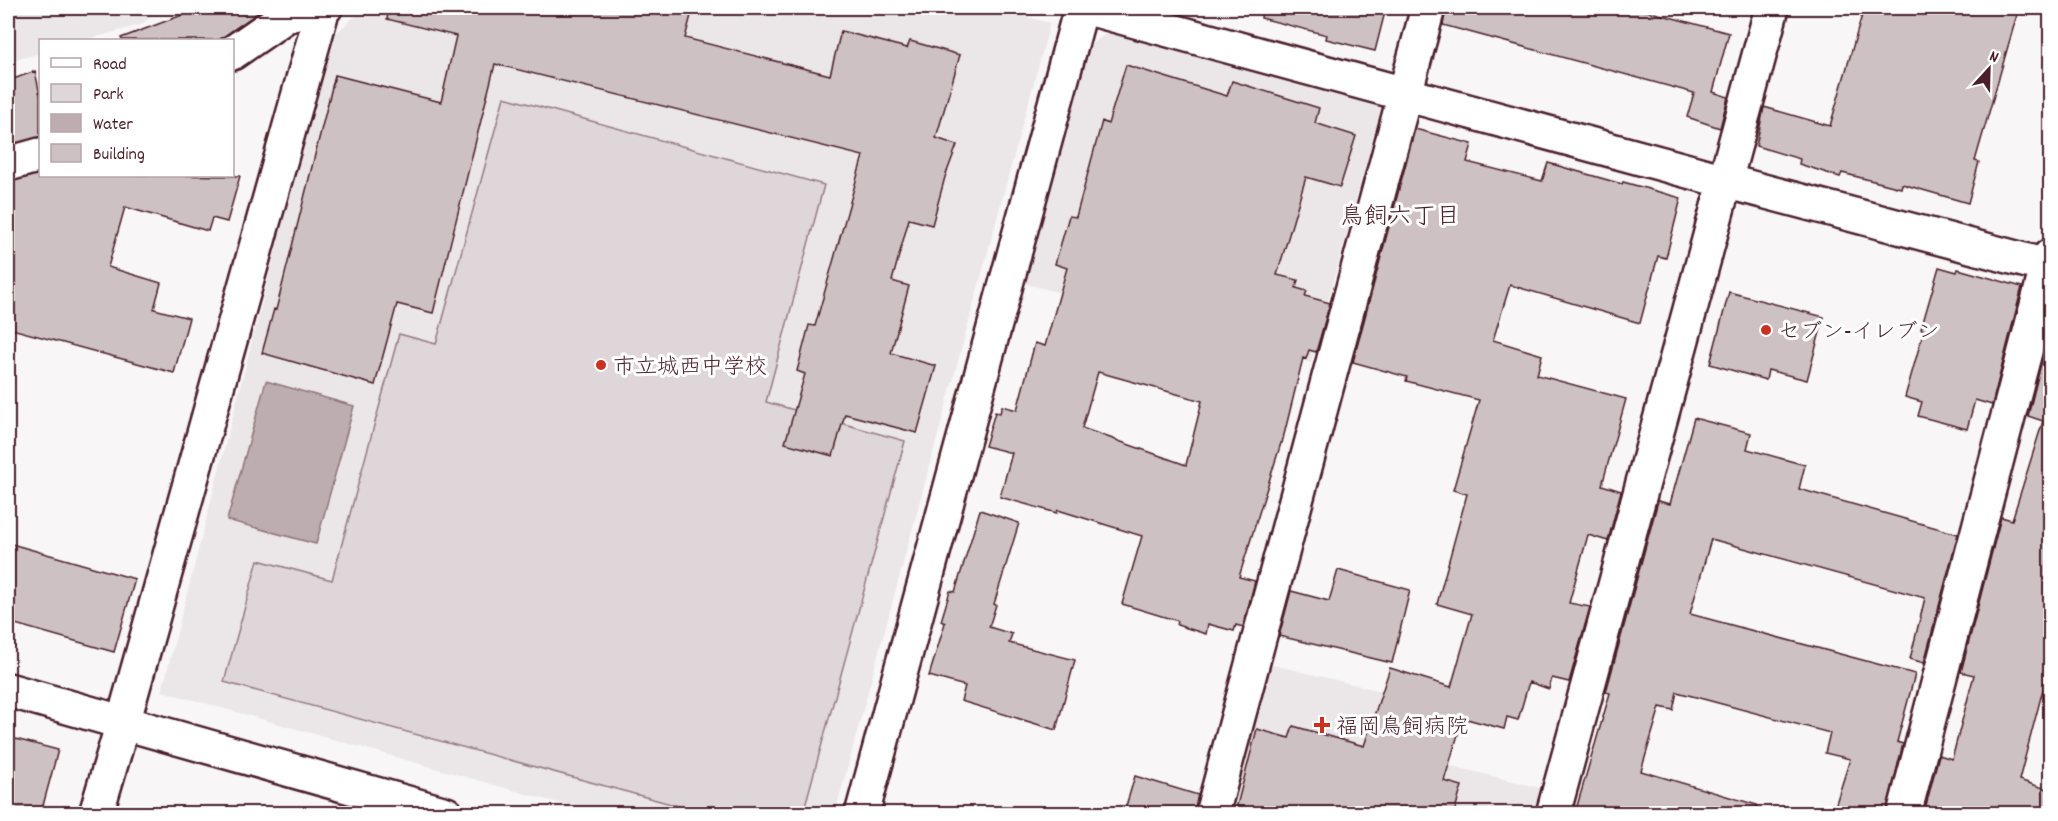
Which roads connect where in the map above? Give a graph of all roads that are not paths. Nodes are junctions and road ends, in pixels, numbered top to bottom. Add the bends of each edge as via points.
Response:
1 (324, 8) edge
2 (1081, 8) edge
3 (1088, 8) edge
4 (1428, 8) edge
5 (1772, 8) edge
6 (234, 52) edge
7 (1404, 93) junction
8 (39, 155) edge
9 (8, 164) edge
10 (1725, 181) junction
11 (2050, 263) edge
12 (8, 690) edge
13 (123, 723) junction
14 (96, 813) edge
15 (446, 813) edge
16 (862, 813) edge
17 (1212, 813) edge
18 (1552, 813) edge
19 (1904, 813) edge

1 - 6 street via 287,15
1 - 13 street
2 - 16 street
3 - 7 street
4 - 7 street
5 - 10 street
7 - 10 street
7 - 17 street
8 - 9 street
10 - 11 street
10 - 18 street
11 - 19 street
12 - 13 street
13 - 14 street
13 - 15 street

